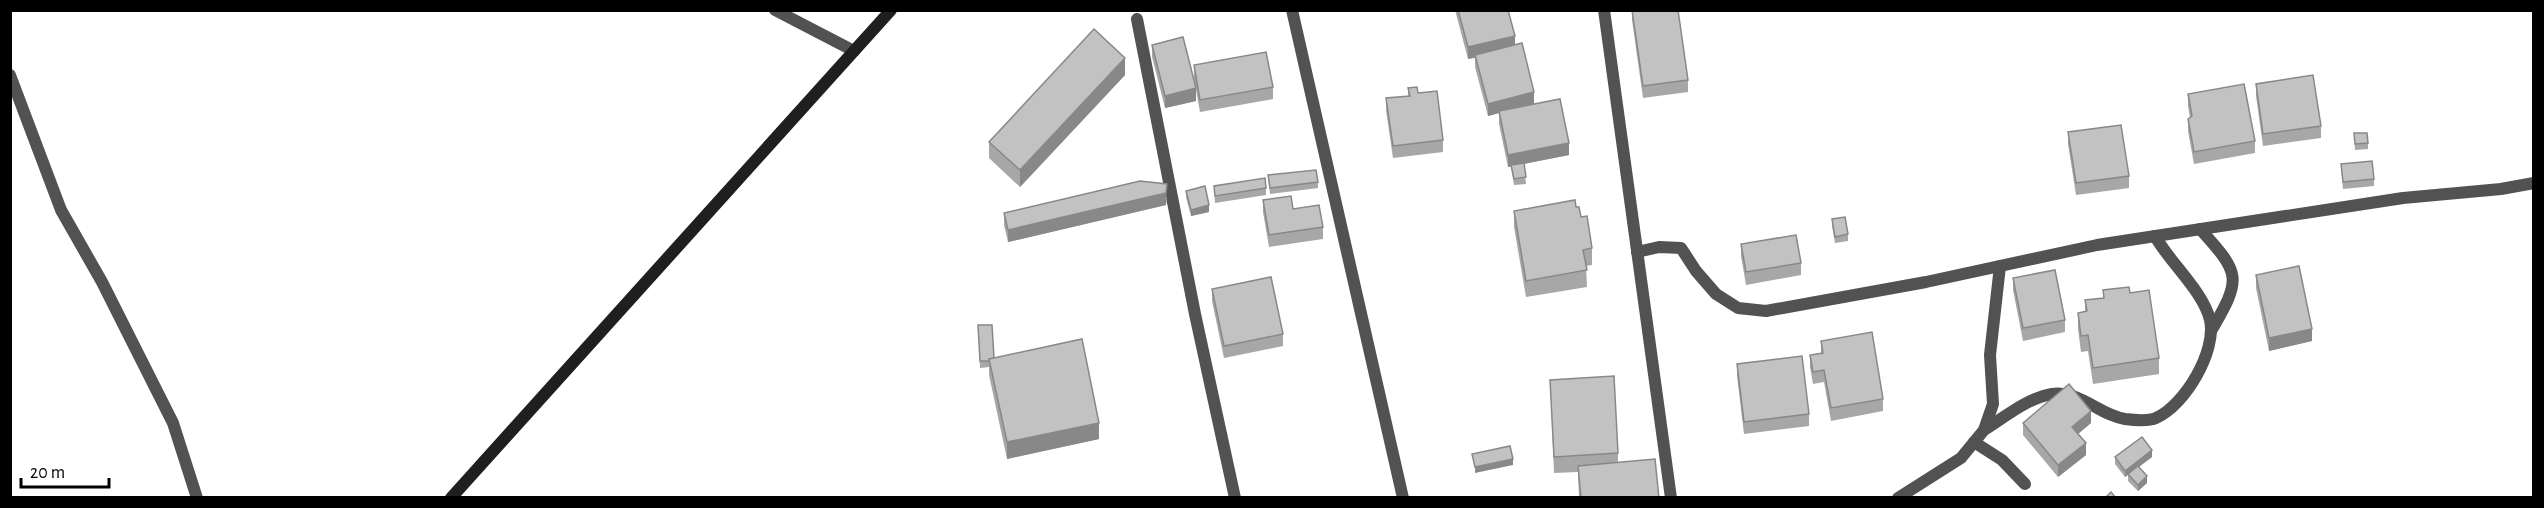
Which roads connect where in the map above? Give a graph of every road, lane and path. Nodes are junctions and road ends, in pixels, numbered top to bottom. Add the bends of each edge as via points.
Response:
1 (775, 10) edge
2 (891, 10) edge
3 (1292, 10) edge
4 (1604, 10) edge
5 (1137, 19) dead end
6 (854, 51) junction
7 (10, 75) edge
8 (2534, 183) edge
9 (2200, 229) junction
10 (2155, 236) junction
11 (1637, 252) junction
12 (2000, 266) junction
13 (2211, 330) junction
14 (1984, 430) junction
15 (1974, 442) junction
16 (2025, 484) dead end
17 (197, 498) edge
18 (451, 498) edge
19 (1235, 498) edge
20 (1403, 498) edge
21 (1671, 498) edge
22 (1898, 498) edge

1 - 6 street
2 - 6 main road
3 - 20 street
4 - 11 street
5 - 19 street
6 - 18 main road
7 - 17 street via 61,210 173,423
8 - 9 street via 2403,198
9 - 10 street
9 - 13 street via 2223,254 2235,275 2231,297
10 - 12 street
10 - 13 street via 2193,288 2210,318
11 - 12 street via 1659,247 1682,248 1716,294 1738,308 1766,311
11 - 21 street
12 - 14 street via 1990,355 1993,404
13 - 14 street via 2199,371 2180,402 2155,419 2123,419 2076,396 2053,394 2025,404
14 - 15 street
15 - 16 street via 2002,460
15 - 22 street via 1961,458

